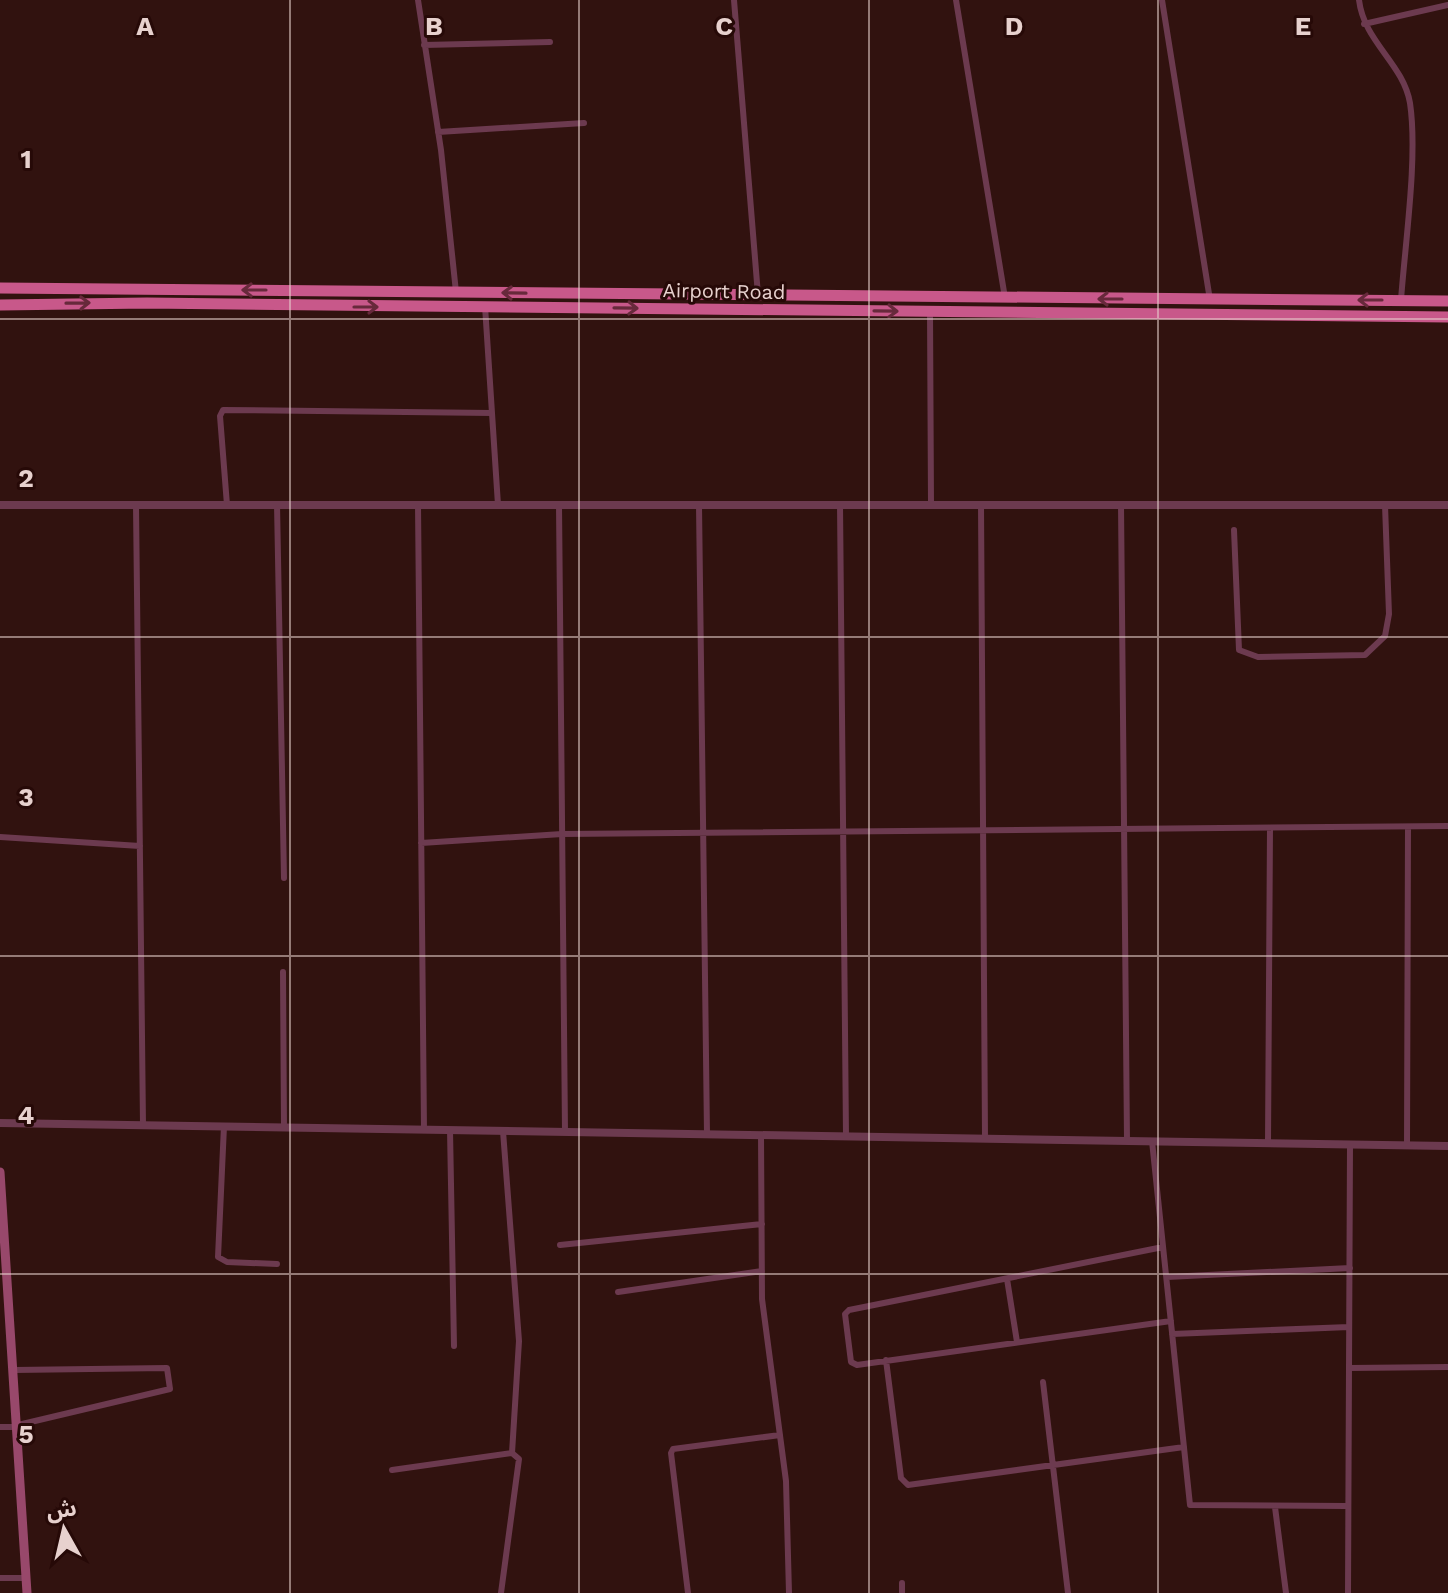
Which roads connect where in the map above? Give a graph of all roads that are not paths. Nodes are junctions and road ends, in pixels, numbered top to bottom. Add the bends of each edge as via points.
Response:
1 (418, 0) edge
2 (734, 0) edge
3 (956, 0) edge
4 (1162, 0) edge
5 (1359, 0) edge
6 (1448, 5) edge
7 (1364, 24) junction
8 (550, 42) dead end
9 (424, 45) junction
10 (584, 123) dead end
11 (438, 132) junction
12 (0, 288) edge
13 (337, 290) junction
14 (456, 292) junction
15 (758, 295) junction
16 (840, 296) junction
17 (1005, 298) junction
18 (1210, 300) junction
19 (1401, 300) junction
20 (1448, 301) edge
21 (0, 305) edge
22 (485, 306) junction
23 (339, 307) junction
24 (841, 310) junction
25 (930, 311) junction
26 (1448, 317) edge
27 (492, 413) junction
28 (277, 504) junction
29 (418, 504) junction
30 (840, 504) junction
31 (931, 504) junction
32 (981, 504) junction
33 (1121, 504) junction
34 (0, 505) edge
35 (136, 505) junction
36 (227, 505) junction
37 (498, 505) junction
38 (559, 505) junction
39 (699, 505) junction
40 (1385, 505) junction
41 (1448, 505) edge
42 (1234, 530) dead end
43 (1448, 826) edge
44 (1408, 827) junction
45 (1270, 828) junction
46 (1126, 830) junction
47 (703, 833) junction
48 (984, 833) junction
49 (562, 834) junction
50 (843, 834) junction
51 (0, 837) edge
52 (421, 843) junction
53 (140, 846) junction
54 (284, 878) dead end
55 (283, 972) dead end
56 (0, 1123) edge
57 (143, 1125) junction
58 (224, 1126) junction
59 (284, 1127) junction
60 (424, 1130) junction
61 (450, 1130) junction
62 (503, 1131) junction
63 (565, 1132) junction
64 (707, 1134) junction
65 (761, 1135) junction
66 (846, 1136) junction
67 (985, 1138) junction
68 (1127, 1140) junction
69 (1152, 1141) junction
70 (1268, 1143) junction
71 (1407, 1145) junction
72 (1350, 1146) junction
73 (1448, 1146) edge
74 (0, 1172) edge
75 (762, 1224) junction
76 (560, 1245) dead end
77 (1163, 1247) junction
78 (277, 1264) dead end
79 (1350, 1268) junction
80 (4, 1269) edge
81 (762, 1271) junction
82 (1167, 1277) junction
83 (1007, 1279) junction
84 (618, 1292) dead end
85 (1171, 1321) junction
86 (1349, 1327) junction
87 (1172, 1334) junction
88 (1017, 1342) junction
89 (454, 1346) dead end
90 (886, 1360) junction
91 (1448, 1367) edge
92 (1349, 1368) junction
93 (14, 1370) junction
94 (1043, 1382) dead end
95 (18, 1426) junction
96 (0, 1427) edge
97 (780, 1435) junction
98 (1184, 1447) junction
99 (512, 1453) junction
100 (1054, 1467) junction
101 (392, 1470) dead end
102 (1346, 1506) junction
103 (1275, 1507) junction
104 (0, 1578) edge
105 (26, 1578) junction
106 (902, 1583) dead end
107 (27, 1593) edge
108 (501, 1593) edge
109 (688, 1593) edge
110 (789, 1593) edge
111 (902, 1593) edge
112 (1068, 1593) edge
113 (1286, 1593) edge
114 (1348, 1593) edge

1 - 9 street
2 - 15 street
3 - 17 street
4 - 18 street
5 - 7 street
6 - 7 street
7 - 19 street via 1401,80 1409,102
8 - 9 street
9 - 11 street
10 - 11 street
11 - 14 street
13 -> 12 highway, Airport Road
13 - 14 highway, Airport Road
13 - 23 highway
15 -> 14 highway, Airport Road
15 - 16 highway, Airport Road
16 - 17 highway, Airport Road
16 - 24 highway
18 -> 17 highway, Airport Road
19 -> 18 highway, Airport Road
19 - 20 highway, Airport Road
21 -> 23 highway, Airport Road
23 -> 22 highway, Airport Road
22 -> 24 highway, Airport Road
22 - 27 street
24 -> 25 highway, Airport Road
25 - 26 highway, Airport Road
25 - 31 street
27 - 36 street via 223,410
27 - 37 street
28 - 29 street
28 - 36 street
28 - 54 street
29 - 37 street
29 - 52 street
30 - 31 street
30 - 39 street
30 - 50 street
31 - 32 street
32 - 33 street
32 - 48 street
33 - 40 street
33 - 46 street
34 - 35 street
35 - 36 street
35 - 53 street
37 - 38 street
38 - 39 street
38 - 49 street
39 - 47 street
40 - 41 street
40 - 42 street via 1389,614 1385,636 1365,655 1258,657 1239,650
43 - 44 street
44 - 45 street
44 - 71 street
45 - 46 street
45 - 70 street
46 - 48 street
46 - 68 street
47 - 49 street
47 - 50 street
47 - 64 street
48 - 50 street
48 - 67 street
49 - 52 street
49 - 63 street
50 - 66 street
51 - 53 street
52 - 60 street
53 - 57 street
55 - 59 street
56 - 57 street
57 - 58 street
58 - 59 street
58 - 78 street via 218,1257
59 - 60 street
60 - 61 street
61 - 62 street
61 - 89 street
62 - 63 street
62 - 99 street via 519,1341
63 - 64 street
64 - 65 street
65 - 66 street
65 - 75 street
66 - 67 street
67 - 68 street
68 - 69 street
69 - 70 street
69 - 77 street
70 - 72 street
71 - 72 street
71 - 73 street
72 - 79 street
74 - 80 main road
75 - 76 street
75 - 81 street
77 - 82 street
77 - 83 street
79 - 82 street
79 - 86 street
80 - 93 main road
81 - 84 street
81 - 97 street
82 - 85 street
83 - 88 street
83 - 90 street via 847,1310 851,1362
85 - 87 street
85 - 88 street
86 - 87 street
86 - 92 street
87 - 98 street
88 - 90 street
90 - 100 street via 902,1482 913,1486
91 - 92 street
92 - 102 street
93 - 95 main road
93 - 95 street via 167,1368 170,1389
94 - 100 street
95 - 96 street
95 - 105 main road
97 - 109 street via 673,1449
97 - 110 street
98 - 100 street
98 - 103 street via 1191,1507
99 - 101 street
99 - 108 street via 519,1459
100 - 112 street
102 - 103 street
102 - 114 street
103 - 113 street
104 - 105 street
105 - 107 main road
106 - 111 street

